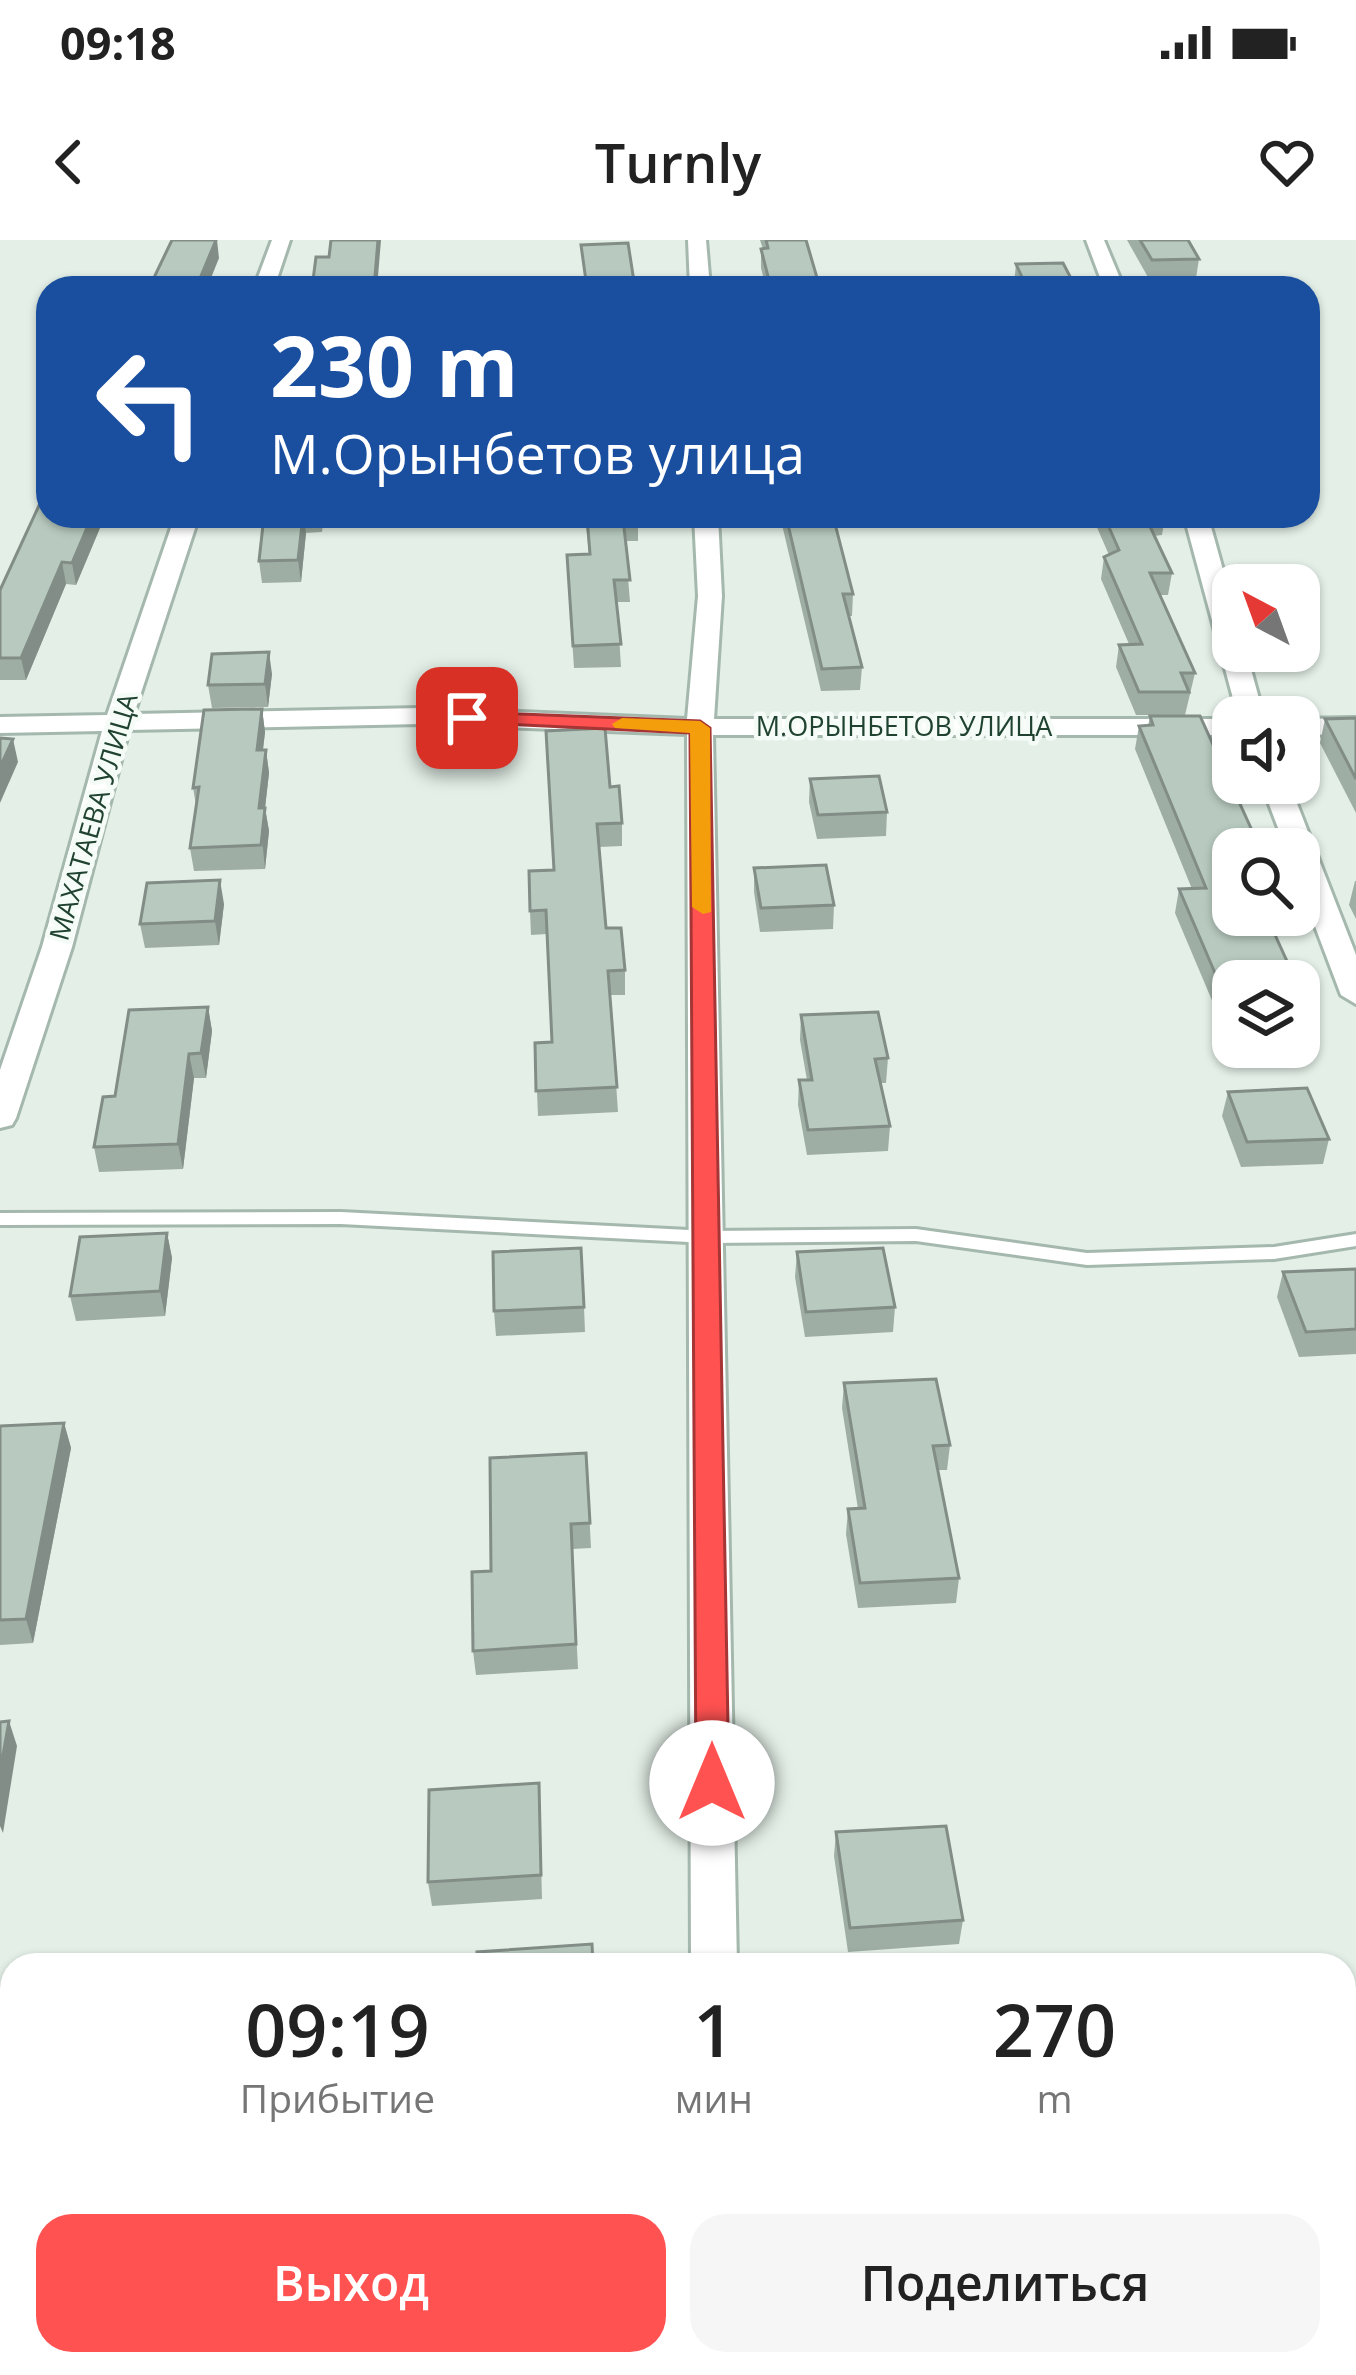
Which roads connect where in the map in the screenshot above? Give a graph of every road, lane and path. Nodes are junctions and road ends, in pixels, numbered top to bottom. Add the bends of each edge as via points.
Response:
1 (281, 240) edge
2 (697, 240) edge
3 (1094, 240) edge
4 (268, 276) edge
5 (699, 276) edge
6 (1109, 276) edge
7 (183, 528) edge
8 (707, 528) edge
9 (1199, 528) edge
10 (1245, 696) edge
11 (117, 724) junction
12 (0, 725) edge
13 (1212, 727) edge
14 (1320, 727) edge
15 (1356, 727) edge
16 (700, 728) junction
17 (1283, 804) edge
18 (1356, 994) edge
19 (0, 1118) edge
20 (0, 1219) edge
21 (708, 1237) junction
22 (1356, 1240) edge
23 (714, 1953) edge

1 - 4 street
2 - 5 street
3 - 6 street
7 - 11 street, МАХАТАЕВА УЛИЦА
8 - 16 street
9 - 10 street
11 - 12 street, М.ОРЫНБЕТОВ УЛИЦА
11 - 16 street, М.ОРЫНБЕТОВ УЛИЦА via 421,716
11 - 19 street, МАХАТАЕВА УЛИЦА via 58,947
13 - 16 street, М.ОРЫНБЕТОВ УЛИЦА
14 - 15 street
16 - 21 street
17 - 18 street
20 - 21 lane via 341,1218
21 - 22 lane via 916,1235 1087,1259 1274,1253
21 - 23 street

